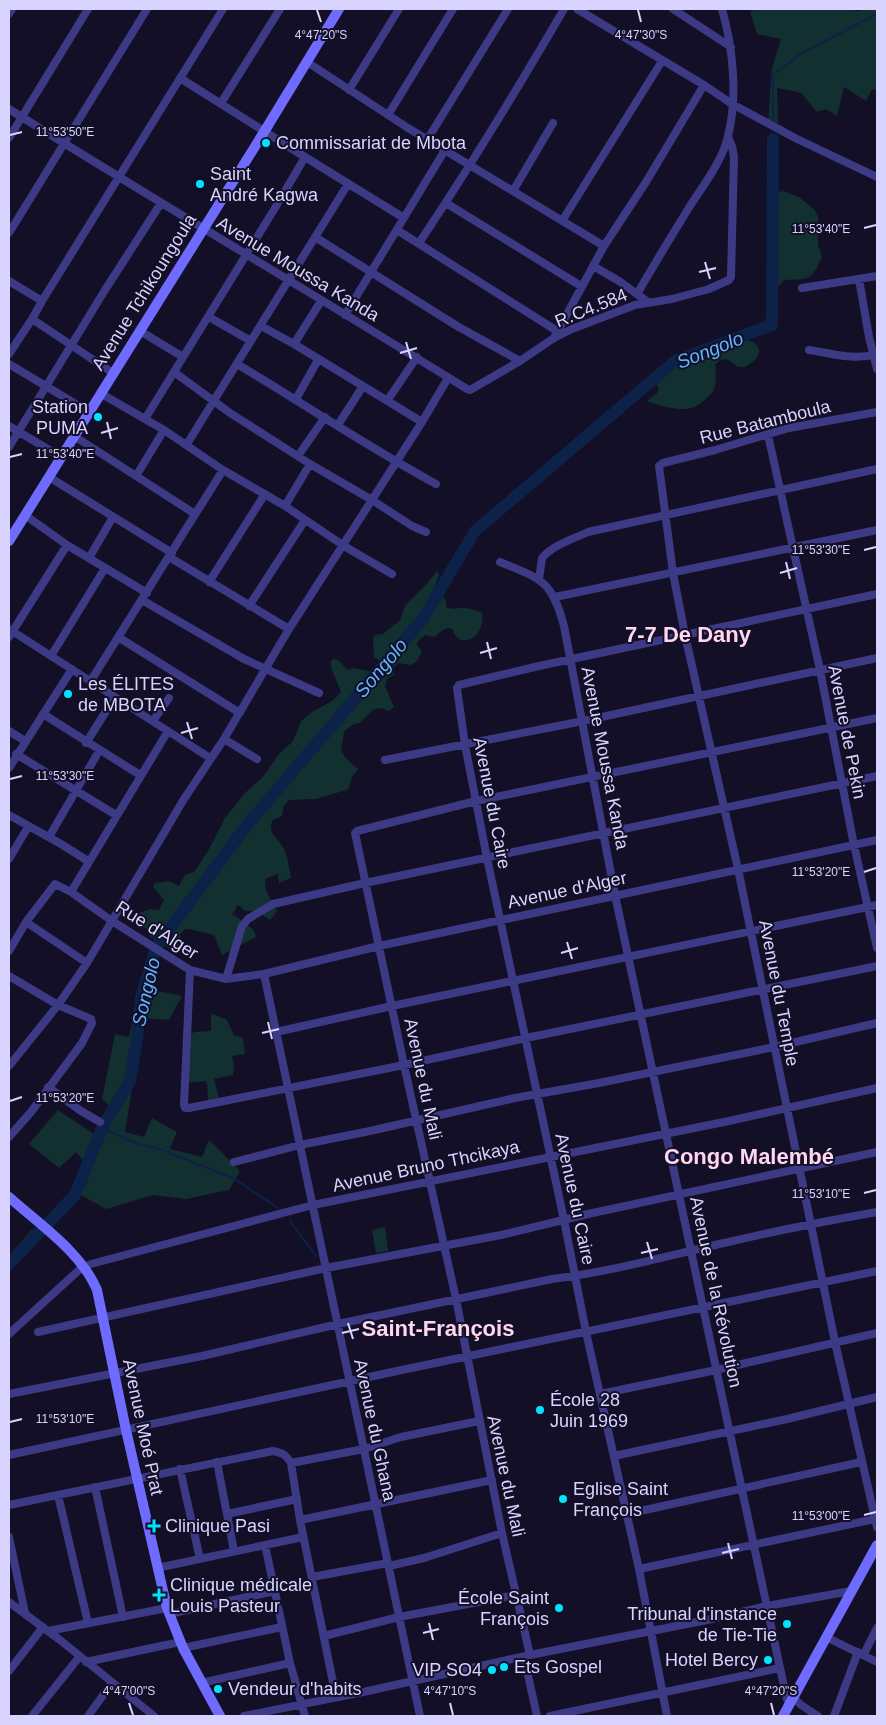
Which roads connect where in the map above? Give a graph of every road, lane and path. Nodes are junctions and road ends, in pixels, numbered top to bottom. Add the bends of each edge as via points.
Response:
1 (12, 9) edge
2 (88, 9) edge
3 (148, 9) edge
4 (223, 9) edge
5 (280, 9) edge
6 (339, 9) edge
7 (399, 9) edge
8 (453, 9) edge
9 (508, 9) edge
10 (564, 9) edge
11 (578, 9) edge
12 (673, 9) edge
13 (722, 9) edge
14 (9, 14) edge
15 (731, 47) junction
16 (662, 61) junction
17 (307, 62) junction
18 (180, 78) junction
19 (704, 85) junction
20 (349, 90) junction
21 (221, 103) junction
22 (732, 104) junction
23 (9, 109) edge
24 (388, 115) junction
25 (22, 117) junction
26 (553, 123) dead end
27 (264, 132) junction
28 (728, 137) junction
29 (9, 138) edge
30 (427, 140) junction
31 (64, 144) junction
32 (444, 150) junction
33 (304, 157) junction
34 (470, 165) junction
35 (877, 177) edge
36 (118, 178) junction
37 (348, 184) junction
38 (513, 191) junction
39 (161, 203) junction
40 (446, 204) junction
41 (404, 218) junction
42 (562, 220) junction
43 (204, 228) junction
44 (397, 230) junction
45 (9, 233) edge
46 (315, 237) junction
47 (418, 243) junction
48 (604, 246) junction
49 (247, 254) junction
50 (593, 266) junction
51 (371, 271) junction
52 (877, 276) edge
53 (288, 279) junction
54 (859, 279) junction
55 (9, 281) edge
56 (581, 286) junction
57 (802, 288) dead end
58 (637, 294) junction
59 (42, 301) junction
60 (321, 301) junction
61 (648, 302) junction
62 (345, 315) junction
63 (209, 317) junction
64 (32, 319) junction
65 (261, 326) junction
66 (140, 331) junction
67 (555, 334) junction
68 (251, 342) junction
69 (294, 344) junction
70 (71, 345) junction
71 (809, 350) dead end
72 (9, 354) edge
73 (876, 355) edge
74 (183, 357) junction
75 (416, 357) junction
76 (318, 360) junction
77 (520, 361) junction
78 (9, 364) edge
79 (237, 364) junction
80 (877, 369) edge
81 (174, 372) junction
82 (113, 373) junction
83 (448, 378) junction
84 (46, 386) junction
85 (363, 386) junction
86 (470, 390) joint
87 (100, 393) junction
88 (296, 399) junction
89 (215, 401) junction
90 (387, 401) junction
91 (89, 412) junction
92 (877, 412) edge
93 (325, 417) junction
94 (145, 419) junction
95 (422, 422) junction
96 (338, 425) junction
97 (9, 426) edge
98 (164, 430) junction
99 (18, 432) junction
100 (768, 435) junction
101 (74, 436) junction
102 (187, 444) junction
103 (9, 447) edge
104 (298, 456) junction
105 (61, 457) junction
106 (396, 462) junction
107 (310, 464) junction
108 (661, 464) joint
109 (877, 469) edge
110 (223, 470) junction
111 (136, 476) junction
112 (49, 478) junction
113 (436, 484) dead end
114 (781, 489) junction
115 (264, 494) junction
116 (372, 500) junction
117 (285, 506) junction
118 (196, 514) junction
119 (665, 514) junction
120 (25, 516) junction
121 (113, 517) junction
122 (305, 520) junction
123 (877, 530) edge
124 (426, 532) dead end
125 (9, 541) edge
126 (67, 545) junction
127 (344, 546) junction
128 (793, 548) junction
129 (170, 555) junction
130 (89, 558) junction
131 (500, 562) dead end
132 (105, 568) junction
133 (673, 573) junction
134 (392, 574) dead end
135 (539, 580) junction
136 (209, 582) junction
137 (877, 594) edge
138 (145, 596) junction
139 (555, 598) junction
140 (249, 606) junction
141 (806, 609) junction
142 (289, 630) junction
143 (10, 633) edge
144 (685, 635) junction
145 (118, 637) junction
146 (51, 656) junction
147 (877, 658) edge
148 (571, 660) junction
149 (72, 669) junction
150 (266, 670) junction
151 (820, 670) junction
152 (90, 682) junction
153 (319, 693) dead end
154 (699, 695) junction
155 (115, 697) junction
156 (169, 698) dead end
157 (240, 713) junction
158 (43, 714) junction
159 (877, 718) edge
160 (153, 721) junction
161 (583, 721) junction
162 (831, 727) junction
163 (9, 731) edge
164 (168, 731) junction
165 (224, 739) junction
166 (25, 741) junction
167 (86, 742) junction
168 (465, 745) junction
169 (99, 751) junction
170 (712, 752) junction
171 (16, 754) junction
172 (210, 758) junction
173 (257, 759) dead end
174 (385, 760) dead end
175 (9, 768) edge
176 (140, 775) junction
177 (877, 776) edge
178 (593, 778) junction
179 (842, 782) junction
180 (76, 790) junction
181 (476, 801) junction
182 (724, 808) junction
183 (9, 815) edge
184 (116, 815) junction
185 (28, 827) junction
186 (604, 833) junction
187 (49, 838) junction
188 (877, 840) edge
189 (854, 845) junction
190 (487, 858) junction
191 (9, 859) edge
192 (88, 861) junction
193 (738, 869) junction
194 (365, 883) junction
195 (71, 892) junction
196 (615, 895) junction
197 (873, 906) edge
198 (500, 920) junction
199 (112, 921) junction
200 (26, 922) junction
201 (751, 932) junction
202 (379, 946) junction
203 (877, 948) edge
204 (9, 951) edge
205 (628, 958) junction
206 (87, 963) junction
207 (877, 966) edge
208 (190, 970) junction
209 (264, 974) junction
210 (9, 976) edge
211 (226, 979) junction
212 (513, 982) junction
213 (762, 989) junction
214 (58, 1005) junction
215 (392, 1006) junction
216 (640, 1014) junction
217 (877, 1023) edge
218 (276, 1032) junction
219 (526, 1038) junction
220 (774, 1046) junction
221 (404, 1065) junction
222 (9, 1066) edge
223 (652, 1071) junction
224 (48, 1087) junction
225 (288, 1088) junction
226 (877, 1088) edge
227 (537, 1094) junction
228 (787, 1107) junction
229 (417, 1120) junction
230 (100, 1122) dead end
231 (666, 1133) junction
232 (9, 1137) edge
233 (300, 1145) junction
234 (877, 1152) edge
235 (550, 1156) junction
236 (234, 1162) dead end
237 (800, 1169) junction
238 (430, 1181) junction
239 (679, 1194) junction
240 (9, 1197) edge
241 (313, 1205) junction
242 (877, 1212) edge
243 (564, 1220) junction
244 (811, 1225) junction
245 (444, 1246) junction
246 (691, 1251) junction
247 (83, 1267) junction
248 (326, 1268) junction
249 (877, 1271) edge
250 (576, 1276) junction
251 (823, 1283) junction
252 (456, 1299) junction
253 (703, 1308) junction
254 (103, 1317) junction
255 (338, 1324) junction
256 (38, 1332) dead end
257 (586, 1332) junction
258 (9, 1334) edge
259 (877, 1334) edge
260 (835, 1342) junction
261 (468, 1357) junction
262 (716, 1370) junction
263 (115, 1373) junction
264 (350, 1382) junction
265 (9, 1394) edge
266 (600, 1394) junction
267 (877, 1397) edge
268 (848, 1403) junction
269 (479, 1421) junction
270 (126, 1430) junction
271 (729, 1431) junction
272 (364, 1448) junction
273 (9, 1455) edge
274 (614, 1456) junction
275 (217, 1462) junction
276 (861, 1462) junction
277 (291, 1463) junction
278 (180, 1469) junction
279 (138, 1478) junction
280 (492, 1480) junction
281 (95, 1487) junction
282 (742, 1489) junction
283 (58, 1494) junction
284 (297, 1499) junction
285 (9, 1505) edge
286 (376, 1505) junction
287 (227, 1514) junction
288 (627, 1514) junction
289 (300, 1520) junction
290 (876, 1523) edge
291 (502, 1533) junction
292 (303, 1536) junction
293 (9, 1537) edge
294 (753, 1544) junction
295 (264, 1545) junction
296 (877, 1545) edge
297 (234, 1551) junction
298 (200, 1559) junction
299 (388, 1564) junction
300 (157, 1568) junction
301 (639, 1569) junction
302 (312, 1577) junction
303 (275, 1591) junction
304 (852, 1591) junction
305 (516, 1595) junction
306 (9, 1602) edge
307 (767, 1606) junction
308 (168, 1611) junction
309 (25, 1613) junction
310 (124, 1617) junction
311 (399, 1617) junction
312 (88, 1623) junction
313 (282, 1627) junction
314 (877, 1628) edge
315 (45, 1629) junction
316 (650, 1631) junction
317 (324, 1636) junction
318 (826, 1637) junction
319 (182, 1645) junction
320 (861, 1653) junction
321 (80, 1656) junction
322 (527, 1656) junction
323 (86, 1662) junction
324 (877, 1662) edge
325 (290, 1663) junction
326 (780, 1668) junction
327 (9, 1671) edge
328 (413, 1680) junction
329 (112, 1683) junction
330 (201, 1683) junction
331 (662, 1693) junction
332 (336, 1697) junction
333 (302, 1704) junction
334 (788, 1708) edge
335 (32, 1716) edge
336 (88, 1716) edge
337 (154, 1716) edge
338 (220, 1716) edge
339 (244, 1716) edge
340 (305, 1716) edge
341 (420, 1716) edge
342 (537, 1716) edge
343 (550, 1716) edge
344 (667, 1716) edge
345 (818, 1716) edge
346 (834, 1716) edge

1 - 14 street
2 - 25 street
3 - 31 street
4 - 18 street
5 - 21 street
6 - 17 street, Avenue Tchikoungoula
7 - 20 street
8 - 24 street
9 - 30 street
10 - 34 street
11 - 16 street
12 - 15 street
13 - 15 street
15 - 22 street
16 - 19 street
16 - 42 street
17 - 20 street
17 - 27 street, Avenue Tchikoungoula
18 - 21 street
18 - 36 street
19 - 22 street
19 - 48 street
20 - 24 street
21 - 27 street
22 - 28 street
22 - 35 street
23 - 25 street, Avenue Moussa Kanda
24 - 30 street
25 - 29 street
25 - 31 street, Avenue Moussa Kanda
26 - 38 street
27 - 33 street
27 - 43 street, Avenue Tchikoungoula
28 - 58 street via 714,170
28 - 61 street, R.C4.584 via 734,157 731,277 709,289
30 - 32 street
31 - 36 street, Avenue Moussa Kanda
31 - 45 street
32 - 34 street
32 - 41 street
33 - 37 street
33 - 49 street
34 - 38 street
34 - 40 street
36 - 39 street, Avenue Moussa Kanda
36 - 59 street
37 - 41 street
37 - 46 street
38 - 42 street
39 - 43 street, Avenue Moussa Kanda
39 - 70 street
40 - 47 street
40 - 56 street
41 - 44 street
42 - 48 street
43 - 49 street, Avenue Moussa Kanda
43 - 66 street, Avenue Tchikoungoula
44 - 47 street
44 - 51 street
46 - 51 street
46 - 53 street
47 - 67 street
48 - 50 street
49 - 53 street, Avenue Moussa Kanda
49 - 63 street
50 - 56 street
50 - 58 street
51 - 62 street
51 - 77 street via 457,326
52 - 54 street
53 - 60 street, Avenue Moussa Kanda
53 - 65 street
54 - 57 street
54 - 73 street via 869,337
55 - 59 street
56 - 67 street
58 - 61 street
59 - 64 street
60 - 62 street, Avenue Moussa Kanda
60 - 69 street
61 - 67 street, R.C4.584
62 - 75 street, Avenue Moussa Kanda
63 - 68 street
63 - 74 street
64 - 70 street
64 - 72 street
65 - 68 street
65 - 69 street
66 - 74 street
66 - 82 street, Avenue Tchikoungoula
67 - 77 street, R.C4.584
68 - 79 street
69 - 76 street
70 - 82 street
70 - 84 street
71 - 73 street via 853,357
73 - 80 street
74 - 81 street
75 - 83 street, Avenue Moussa Kanda
75 - 90 street
76 - 85 street
76 - 88 street
77 - 86 street, R.C4.584
78 - 84 street
79 - 88 street
79 - 89 street
81 - 89 street
81 - 94 street
82 - 87 street, Avenue Tchikoungoula
83 - 86 street, Avenue Moussa Kanda
83 - 95 street
84 - 91 street
84 - 99 street
85 - 90 street
85 - 96 street
87 - 91 street, Avenue Tchikoungoula
87 - 94 street
88 - 93 street
89 - 102 street
89 - 104 street
90 - 95 street
91 - 101 street, Avenue Tchikoungoula
92 - 100 street, Rue Batamboula via 789,428
93 - 96 street
93 - 104 street
94 - 98 street
95 - 106 street
96 - 106 street
97 - 99 street
98 - 102 street
98 - 111 street
99 - 103 street
99 - 105 street
100 - 108 street, Rue Batamboula
100 - 114 street, Avenue de Pekin
101 - 105 street, Avenue Tchikoungoula
101 - 111 street
102 - 110 street
104 - 107 street
105 - 112 street, Avenue Tchikoungoula
106 - 113 street
106 - 116 street
107 - 116 street
107 - 117 street
108 - 119 street, Avenue du Temple
109 - 114 street
110 - 115 street
110 - 118 street
111 - 118 street
112 - 120 street, Avenue Tchikoungoula
112 - 121 street
114 - 119 street
114 - 128 street, Avenue de Pekin
115 - 117 street
115 - 136 street
116 - 124 street
116 - 127 street
117 - 122 street
118 - 129 street
119 - 133 street, Avenue du Temple
119 - 135 street via 588,532 553,548 542,558
120 - 125 street, Avenue Tchikoungoula
120 - 126 street
121 - 129 street
121 - 130 street
122 - 127 street
122 - 140 street
123 - 128 street
126 - 130 street
126 - 143 street
127 - 134 street
127 - 142 street
128 - 133 street
128 - 141 street, Avenue de Pekin
129 - 136 street
129 - 138 street
130 - 132 street
131 - 135 street
132 - 138 street
132 - 146 street
133 - 139 street
133 - 144 street, Avenue du Temple
135 - 139 street
136 - 140 street
137 - 141 street
138 - 145 street
138 - 150 street
139 - 148 street, Avenue Moussa Kanda
140 - 142 street
141 - 144 street
141 - 151 street, Avenue de Pekin
142 - 150 street
143 - 146 street
144 - 148 street
144 - 154 street, Avenue du Temple
145 - 152 street
145 - 157 street
146 - 149 street
147 - 151 street
148 - 161 street, Avenue Moussa Kanda
148 - 168 street, Avenue du Caire via 459,684
149 - 152 street
149 - 158 street
150 - 153 street
150 - 157 street
151 - 154 street
151 - 162 street, Avenue de Pekin
152 - 155 street
154 - 161 street
154 - 170 street, Avenue du Temple
155 - 160 street
155 - 167 street
156 - 160 street
157 - 165 street
158 - 166 street
158 - 167 street
159 - 162 street
160 - 164 street
161 - 168 street
161 - 178 street, Avenue Moussa Kanda
162 - 170 street
162 - 179 street, Avenue de Pekin
163 - 166 street
164 - 172 street
164 - 176 street
165 - 172 street
165 - 173 street
166 - 171 street
167 - 169 street
168 - 174 street
168 - 181 street, Avenue du Caire
169 - 176 street
169 - 180 street
170 - 178 street
170 - 182 street, Avenue du Temple
171 - 175 street
171 - 180 street
172 - 199 street
176 - 184 street
177 - 179 street
178 - 181 street
178 - 186 street, Avenue Moussa Kanda
179 - 182 street
179 - 189 street, Avenue de Pekin
180 - 184 street
180 - 187 street
181 - 190 street, Avenue du Caire
181 - 194 street, Avenue du Mali via 355,833
182 - 186 street
182 - 193 street, Avenue du Temple
183 - 185 street
184 - 192 street
185 - 187 street
185 - 191 street
186 - 190 street
186 - 196 street, Avenue Moussa Kanda
187 - 192 street
188 - 189 street, Avenue d'Alger
189 - 193 street, Avenue d'Alger
189 - 197 street, Avenue de Pekin
190 - 194 street
190 - 198 street, Avenue du Caire
192 - 195 street
193 - 196 street, Avenue d'Alger
193 - 201 street, Avenue du Temple
194 - 202 street, Avenue du Mali
194 - 211 street via 273,904 248,919 242,926
195 - 199 street, Rue d'Alger
195 - 200 street via 55,884
196 - 198 street, Avenue d'Alger
196 - 205 street, Avenue de la Révolution
197 - 201 street
197 - 203 street, Avenue de Pekin
198 - 202 street, Avenue d'Alger
198 - 212 street, Avenue du Caire
199 - 206 street
199 - 208 street, Rue d'Alger
200 - 204 street
200 - 206 street
201 - 205 street
201 - 213 street, Avenue du Temple
202 - 209 street, Avenue d'Alger
202 - 215 street, Avenue du Mali
205 - 212 street
205 - 216 street, Avenue de la Révolution
206 - 214 street
207 - 213 street
208 - 211 street, Rue d'Alger
208 - 225 street via 184,1107 194,1108
209 - 211 street, Rue d'Alger
209 - 218 street, Avenue du Ghana
210 - 214 street
212 - 215 street
212 - 219 street, Avenue du Caire
213 - 216 street
213 - 220 street, Avenue du Temple
214 - 222 street
214 - 224 street via 91,1019 92,1023 82,1043
215 - 218 street
215 - 221 street, Avenue du Mali
216 - 219 street
216 - 223 street, Avenue de la Révolution
217 - 220 street
218 - 225 street, Avenue du Ghana
219 - 221 street
219 - 227 street, Avenue du Caire
220 - 223 street
220 - 228 street, Avenue du Temple
221 - 225 street
221 - 229 street, Avenue du Mali
223 - 227 street
223 - 231 street, Avenue de la Révolution
224 - 230 street
224 - 232 street
225 - 233 street, Avenue du Ghana
226 - 228 street, Avenue Bruno Thcikaya
227 - 229 street
227 - 235 street, Avenue du Caire
228 - 231 street, Avenue Bruno Thcikaya
228 - 237 street, Avenue du Temple
229 - 233 street
229 - 238 street, Avenue du Mali
231 - 235 street, Avenue Bruno Thcikaya
231 - 239 street, Avenue de la Révolution
233 - 236 street
233 - 241 street, Avenue du Ghana
234 - 237 street
235 - 238 street, Avenue Bruno Thcikaya
235 - 243 street, Avenue du Caire
237 - 239 street
237 - 244 street, Avenue du Temple
238 - 241 street, Avenue Bruno Thcikaya
238 - 245 street, Avenue du Mali
239 - 243 street
239 - 246 street, Avenue de la Révolution
240 - 247 street, Avenue Moé Prat via 69,1249
241 - 247 street, Avenue Bruno Thcikaya
241 - 248 street, Avenue du Ghana
242 - 244 street
243 - 245 street
243 - 250 street, Avenue du Caire
244 - 246 street
244 - 251 street, Avenue du Temple
245 - 248 street
245 - 252 street, Avenue du Mali
246 - 250 street
246 - 253 street, Avenue de la Révolution
247 - 254 street, Avenue Moé Prat via 97,1290
247 - 258 street, Avenue Bruno Thcikaya
248 - 254 street
248 - 255 street, Avenue du Ghana
249 - 251 street
250 - 252 street
250 - 257 street, Avenue du Caire
251 - 253 street
251 - 260 street, Avenue du Temple
252 - 255 street
252 - 261 street, Avenue du Mali
253 - 257 street
253 - 262 street, Avenue de la Révolution
254 - 256 street
254 - 263 street, Avenue Moé Prat
255 - 263 street
255 - 264 street, Avenue du Ghana
257 - 261 street
257 - 266 street, Avenue du Caire
259 - 260 street
260 - 262 street
260 - 268 street, Avenue du Temple
261 - 264 street
261 - 269 street, Avenue du Mali
262 - 266 street
262 - 271 street, Avenue de la Révolution
263 - 265 street
263 - 270 street, Avenue Moé Prat
264 - 270 street
264 - 272 street, Avenue du Ghana
266 - 274 street, Avenue du Caire
267 - 268 street
268 - 271 street
268 - 276 street, Avenue du Temple
269 - 272 street
269 - 280 street, Avenue du Mali
270 - 273 street
270 - 279 street, Avenue Moé Prat
271 - 274 street
271 - 282 street, Avenue de la Révolution
272 - 277 street
272 - 286 street, Avenue du Ghana
274 - 288 street, Avenue du Caire
275 - 277 street via 273,1451 282,1452
275 - 278 street
275 - 287 street
276 - 282 street
276 - 290 street, Avenue du Temple
277 - 284 street
278 - 279 street
278 - 298 street
279 - 281 street
279 - 300 street, Avenue Moé Prat
280 - 286 street
280 - 291 street, Avenue du Mali
281 - 283 street
281 - 310 street
282 - 288 street
282 - 294 street, Avenue de la Révolution
283 - 285 street
283 - 312 street
284 - 287 street
284 - 289 street
286 - 289 street
286 - 299 street, Avenue du Ghana
287 - 297 street
288 - 301 street, Avenue du Caire
289 - 292 street
290 - 294 street
291 - 299 street via 424,1558
291 - 305 street, Avenue du Mali
292 - 295 street
292 - 302 street
293 - 309 street
294 - 301 street
294 - 307 street, Avenue de la Révolution
295 - 297 street
295 - 303 street
296 - 304 street
297 - 298 street
298 - 300 street
299 - 302 street
299 - 311 street, Avenue du Ghana
300 - 308 street, Avenue Moé Prat
301 - 316 street, Avenue du Caire
302 - 317 street
303 - 308 street
303 - 313 street
304 - 307 street
304 - 318 street
305 - 311 street
305 - 322 street, Avenue du Mali
306 - 309 street
307 - 316 street
307 - 326 street, Avenue de la Révolution
308 - 310 street
308 - 319 street, Avenue Moé Prat
309 - 315 street
310 - 312 street
311 - 317 street
311 - 328 street, Avenue du Ghana
312 - 315 street
313 - 319 street
313 - 325 street
314 - 320 street
315 - 321 street
315 - 327 street
316 - 322 street
316 - 331 street, Avenue du Caire
317 - 332 street
318 - 320 street
318 - 334 street
319 - 323 street
319 - 330 street, Avenue Moé Prat
320 - 324 street
320 - 346 street
321 - 323 street
321 - 335 street
322 - 328 street
322 - 342 street, Avenue du Mali
323 - 329 street
325 - 330 street
325 - 333 street
326 - 331 street
326 - 334 street, Avenue de la Révolution
328 - 332 street
328 - 341 street, Avenue du Ghana
329 - 336 street
329 - 337 street
330 - 338 street, Avenue Moé Prat
331 - 343 street
331 - 344 street, Avenue du Caire
332 - 333 street
333 - 339 street
333 - 340 street
334 - 345 street via 801,1705

